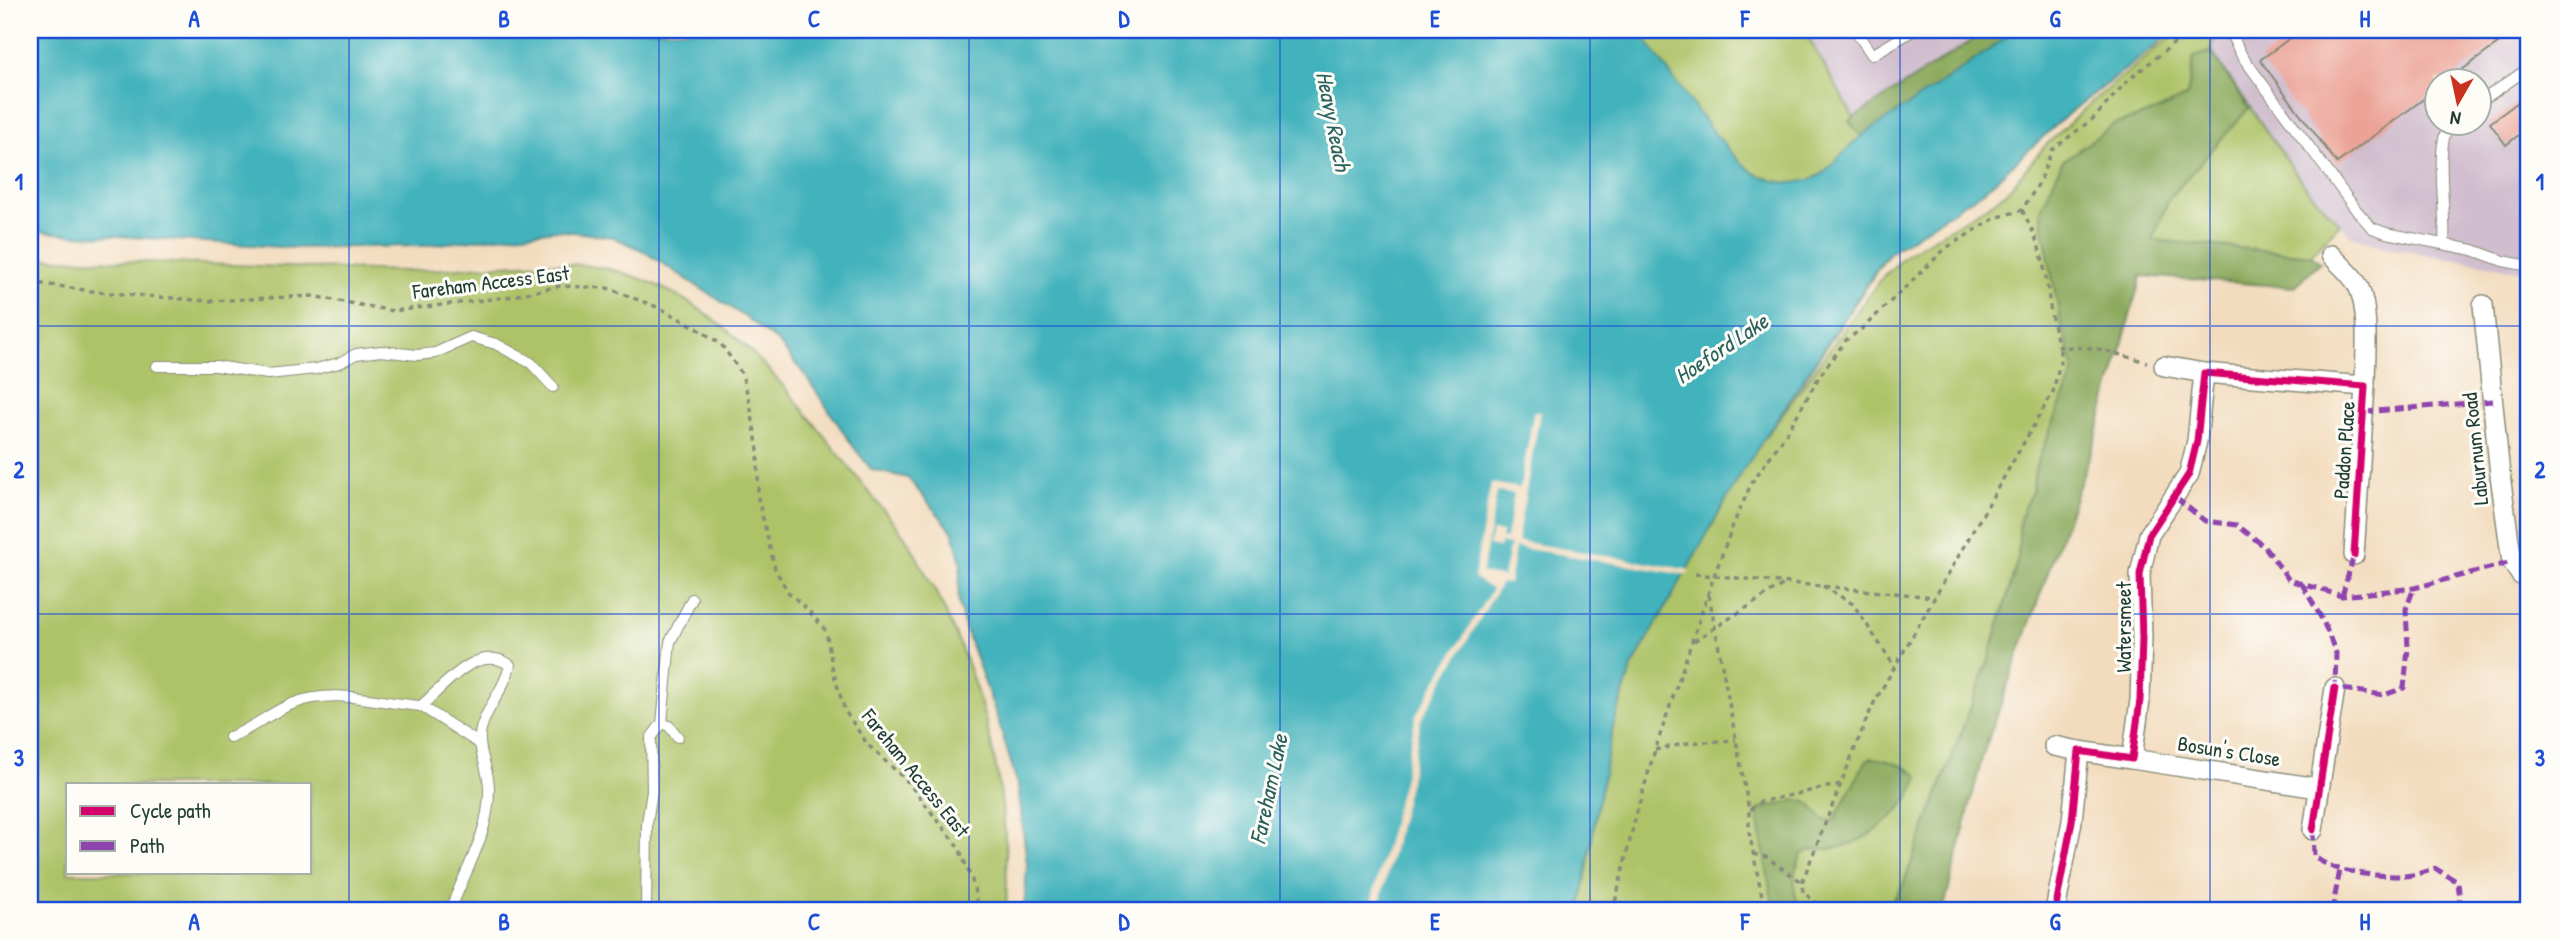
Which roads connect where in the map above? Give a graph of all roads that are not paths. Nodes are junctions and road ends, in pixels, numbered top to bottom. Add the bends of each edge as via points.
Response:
1 (1856, 30) edge
2 (1914, 30) edge
3 (2232, 30) edge
4 (2529, 68) edge
5 (2492, 94) edge
6 (2444, 136) edge
7 (2444, 244) junction
8 (2331, 255) dead end
9 (2529, 266) edge
10 (2483, 305) dead end
11 (157, 366) dead end
12 (2164, 366) road end
13 (2204, 373) junction
14 (2365, 386) junction
15 (553, 387) dead end
16 (2354, 555) dead end
17 (2529, 579) edge
18 (692, 598) dead end
19 (2335, 688) dead end
20 (421, 706) junction
21 (662, 723) junction
22 (230, 737) dead end
23 (678, 737) dead end
24 (480, 744) junction
25 (2054, 746) dead end
26 (2079, 751) junction
27 (2132, 759) junction
28 (2318, 788) junction
29 (2313, 830) dead end
30 (450, 911) edge
31 (646, 911) edge
32 (2054, 911) edge

1 - 2 lane via 1872,55
3 - 7 lane via 2242,56 2365,222 2386,233
4 - 5 lane
6 - 7 lane
7 - 9 lane
8 - 14 street, Paddon Place via 2355,281 2362,298
10 - 17 street, Laburnum Road via 2512,562
11 - 15 lane via 216,366 268,374 316,369 356,354 435,352 471,337 496,344 531,363
12 - 13 street
13 - 14 street, Paddon Place
13 - 27 street, Watersmeet via 2189,474 2149,535 2140,574 2140,700
14 - 16 street, Paddon Place
18 - 21 lane via 670,642
19 - 28 street
20 - 22 lane via 358,696 312,698 291,704
20 - 24 lane
20 - 24 lane via 468,665 501,659 510,665 508,676 489,708
21 - 23 lane
21 - 31 lane via 651,738
24 - 30 lane via 489,787 485,826
25 - 26 street
26 - 27 street
26 - 32 street via 2072,821
27 - 28 street, Bosun's Close
28 - 29 street

